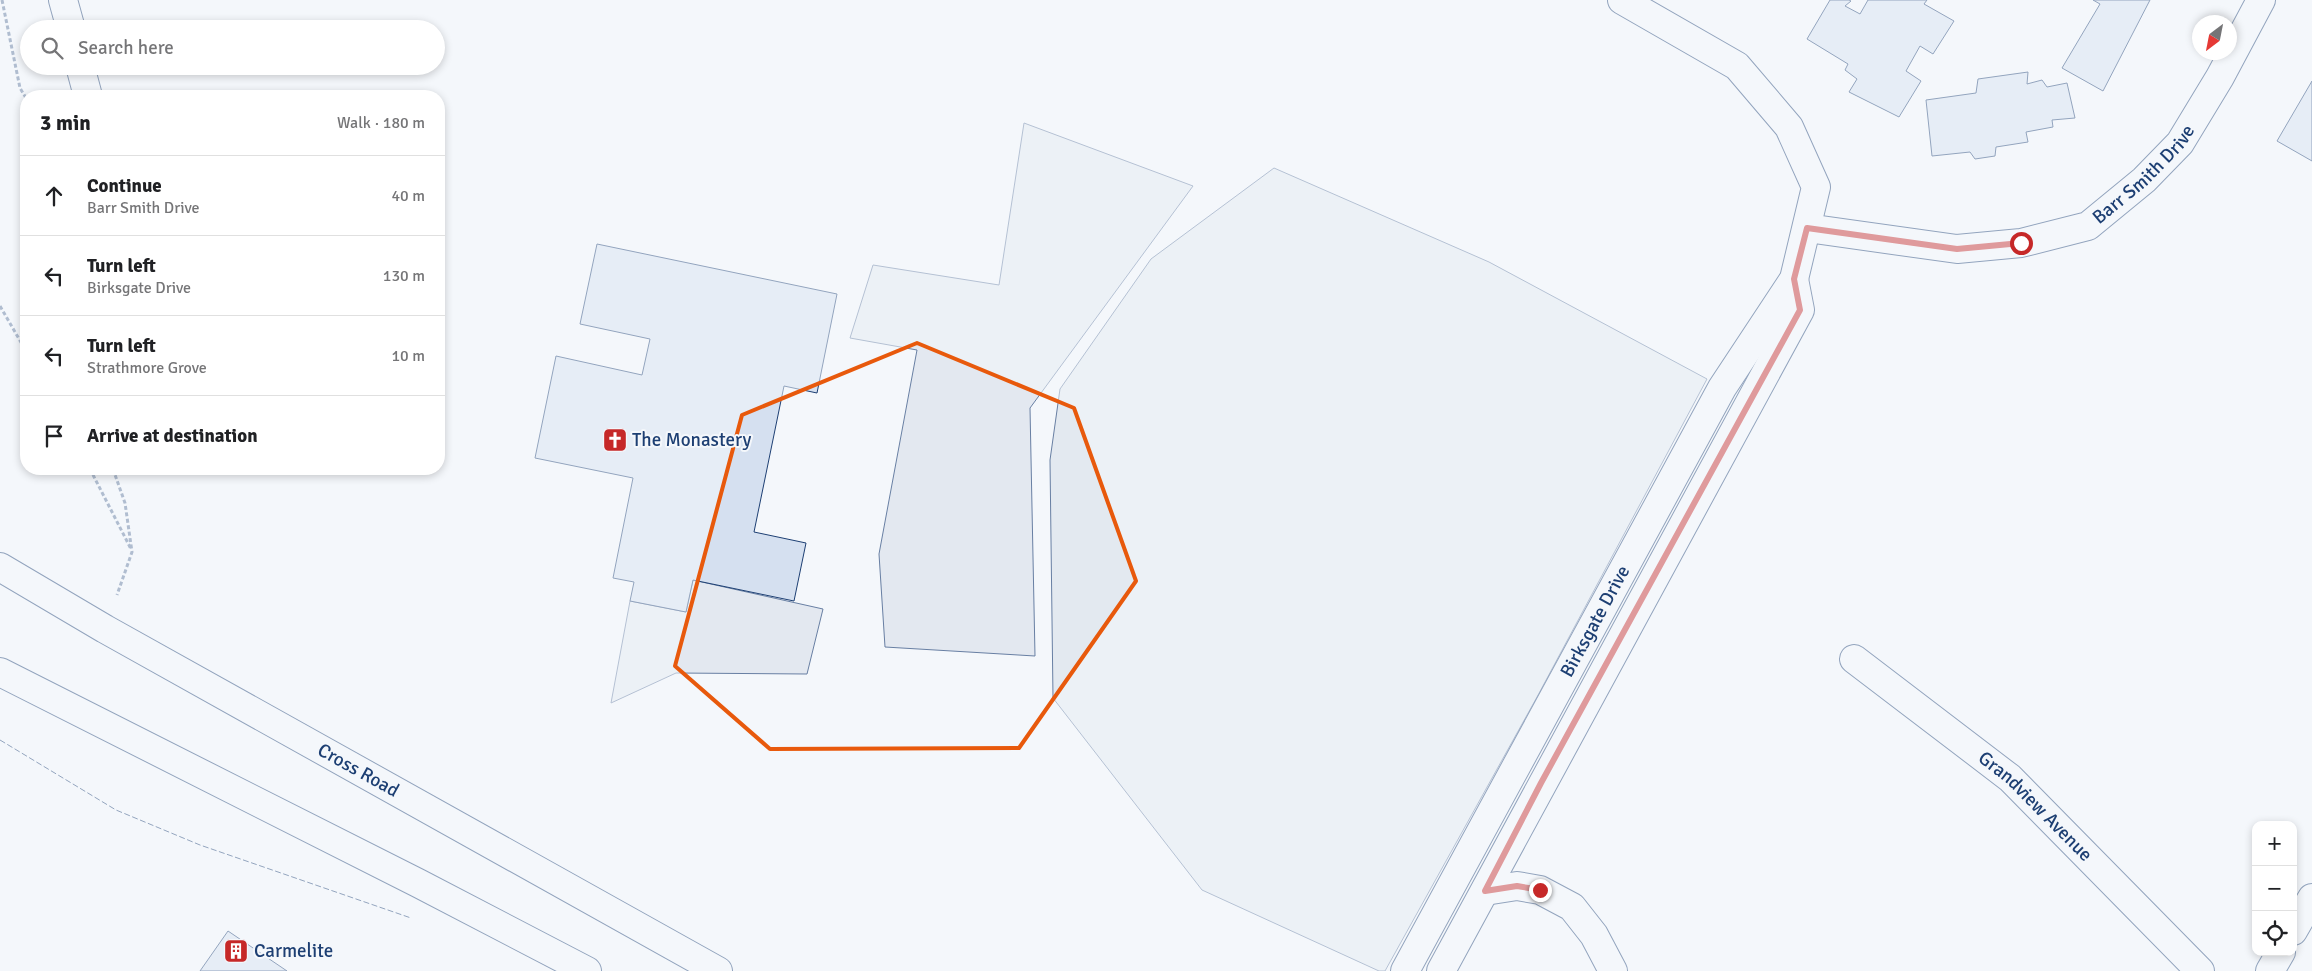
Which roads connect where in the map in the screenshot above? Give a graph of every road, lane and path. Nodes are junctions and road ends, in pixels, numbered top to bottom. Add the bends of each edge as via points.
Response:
1 (2, 0) edge
2 (63, 0) edge
3 (1622, 0) edge
4 (2261, 0) edge
5 (69, 20) edge
6 (82, 75) edge
7 (21, 90) edge
8 (86, 90) edge
9 (1807, 228) junction
10 (1794, 279) junction
11 (0, 306) edge
12 (20, 341) edge
13 (93, 475) edge
14 (115, 475) edge
15 (132, 552) junction
16 (0, 567) edge
17 (105, 629) junction
18 (1854, 659) dead end
19 (0, 672) edge
20 (1485, 891) junction
21 (2312, 898) edge
22 (2297, 924) edge
23 (2279, 956) edge
24 (587, 971) edge
25 (718, 971) edge
26 (1405, 971) edge
27 (1441, 971) edge
28 (1613, 971) edge
29 (2200, 971) edge
30 (2270, 971) edge

1 - 7 path
2 - 5 main road
3 - 9 main road, Birksgate Drive via 1737,66 1789,128 1816,187
4 - 9 main road, Barr Smith Drive via 2180,143 2144,180 2088,226 2021,243 1957,249
6 - 8 main road
9 - 10 main road, Birksgate Drive
10 - 20 main road, Birksgate Drive via 1800,310
10 - 26 main road, Birksgate Drive via 1722,388
11 - 12 path
13 - 15 path
14 - 15 path via 125,503
15 - 17 path
16 - 17 main road, Cross Road
17 - 25 main road, Cross Road
18 - 29 main road, Grandview Avenue via 2010,778
19 - 24 main road
20 - 27 main road, Birksgate Drive
20 - 28 main road via 1517,886 1540,890 1572,907 1594,935
21 - 22 main road
23 - 30 main road

